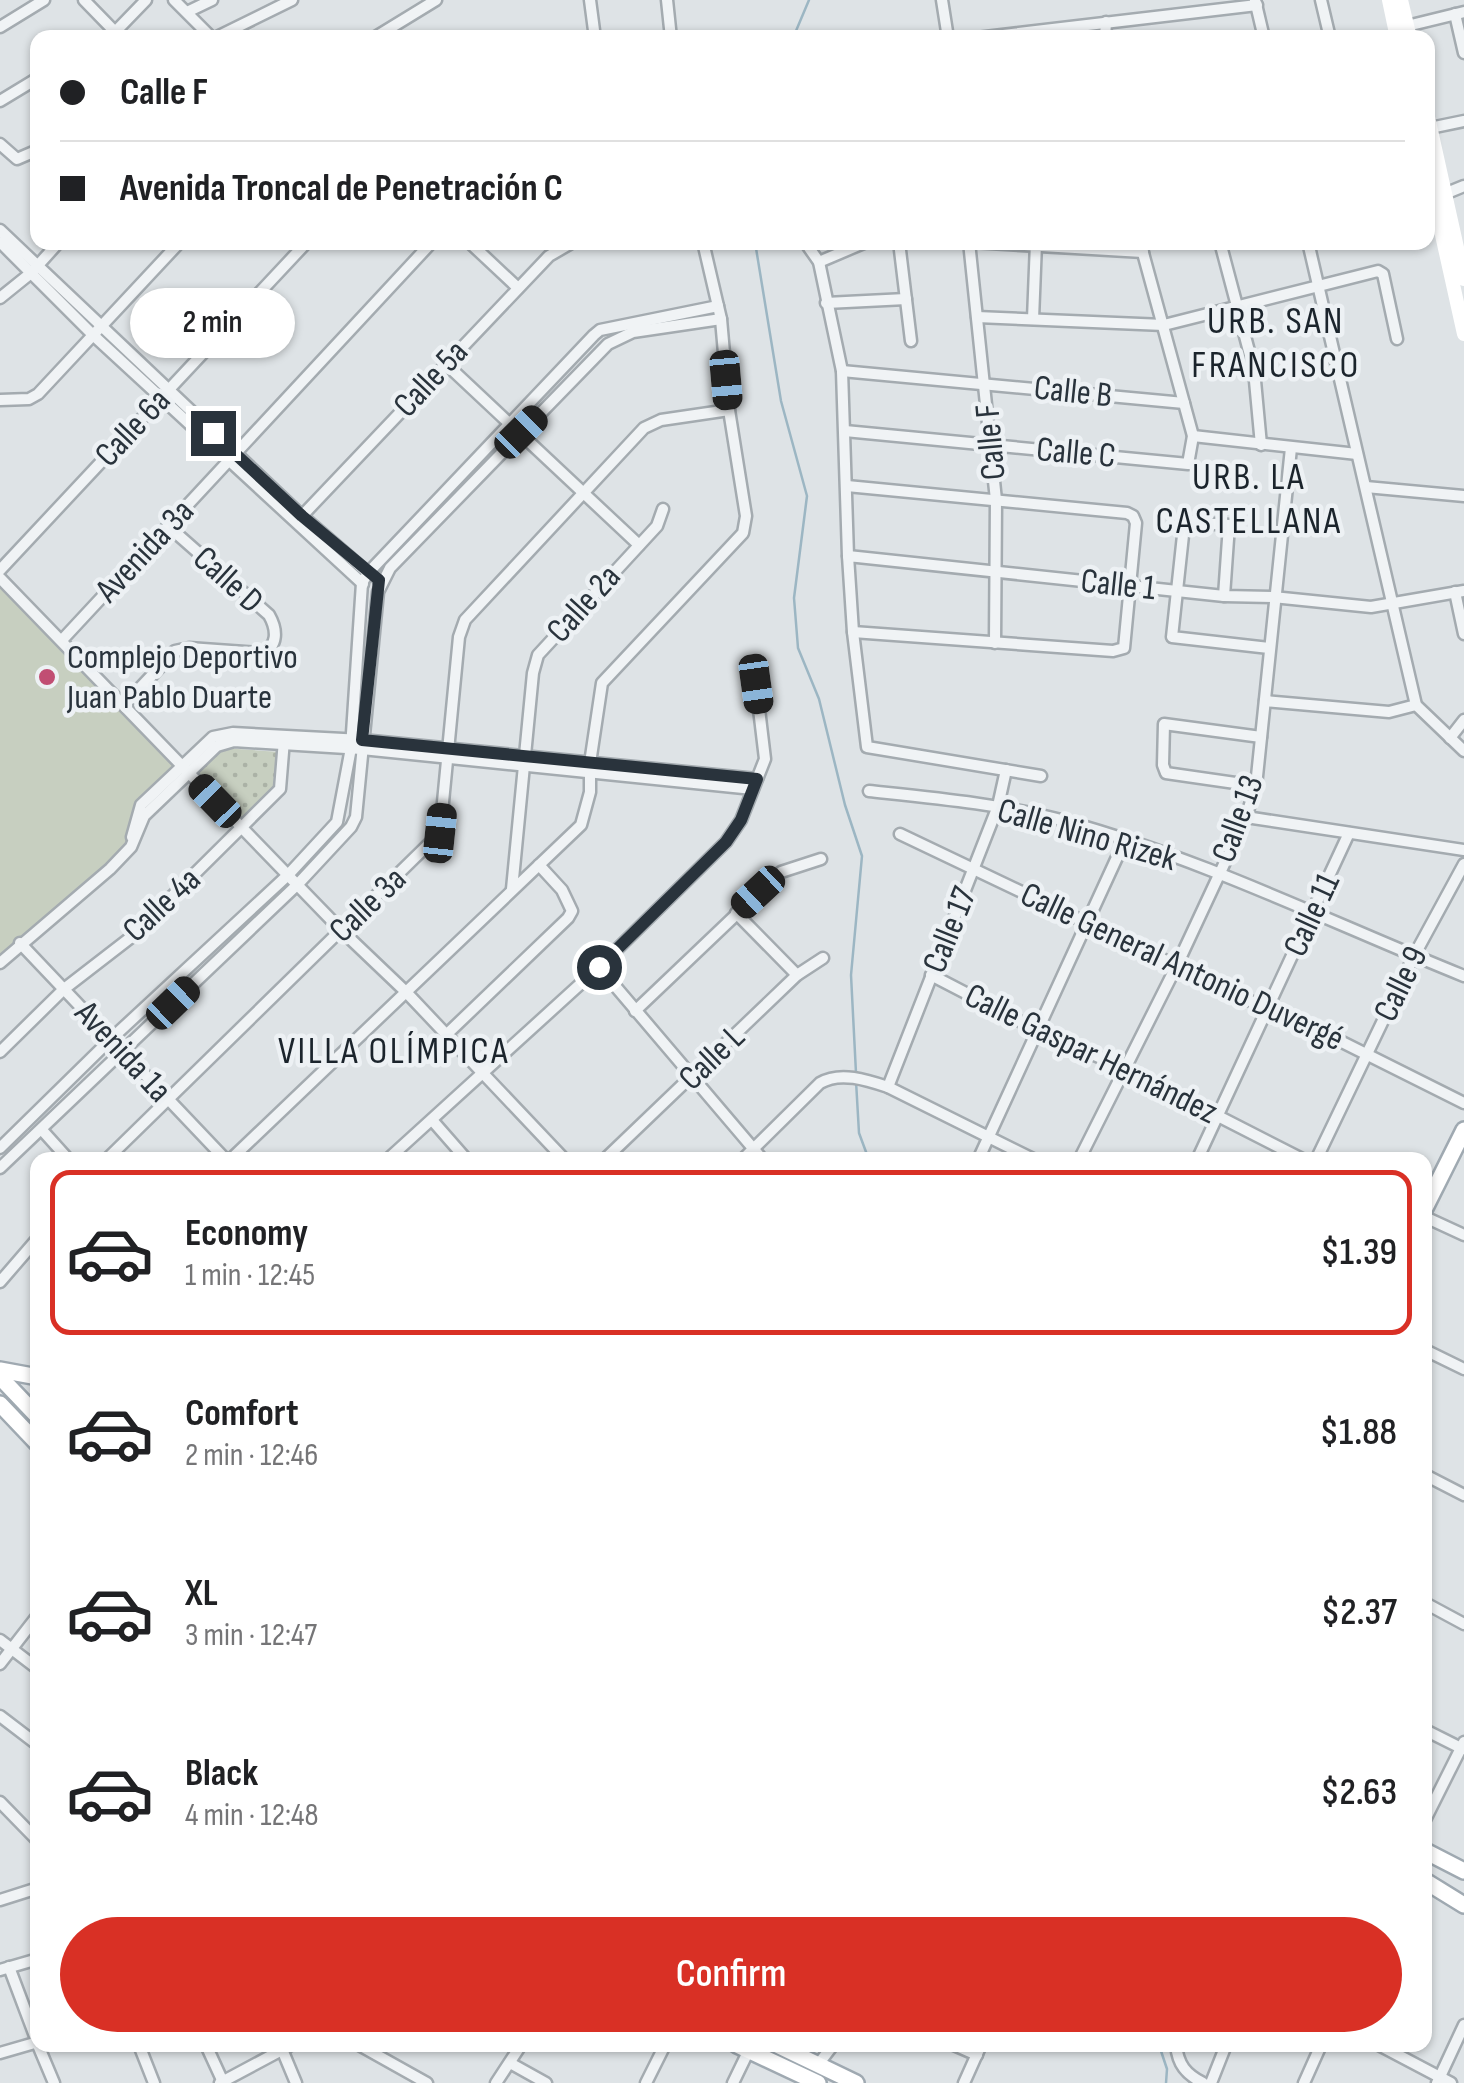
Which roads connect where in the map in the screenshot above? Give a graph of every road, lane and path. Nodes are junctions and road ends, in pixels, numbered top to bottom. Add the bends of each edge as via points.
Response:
1 (44, 0) edge
2 (84, 0) edge
3 (146, 0) edge
4 (174, 0) edge
5 (212, 0) edge
6 (292, 0) edge
7 (436, 0) edge
8 (590, 0) edge
9 (667, 0) edge
10 (942, 0) edge
11 (1321, 0) edge
12 (1389, 0) edge
13 (1401, 0) edge
14 (1256, 2) edge
15 (187, 12) junction
16 (1459, 13) edge
17 (1106, 22) junction
18 (0, 28) edge
19 (114, 30) edge
20 (121, 30) edge
21 (206, 30) edge
22 (230, 30) edge
23 (387, 30) edge
24 (594, 30) edge
25 (670, 30) edge
26 (947, 30) edge
27 (1042, 30) edge
28 (1106, 30) edge
29 (1262, 30) edge
30 (1328, 30) edge
31 (1403, 30) edge
32 (1405, 30) edge
33 (1415, 30) edge
34 (1464, 53) edge
35 (30, 83) edge
36 (0, 101) edge
37 (1464, 121) edge
38 (1435, 123) edge
39 (0, 144) edge
40 (30, 153) edge
41 (1464, 186) edge
42 (1435, 195) edge
43 (0, 230) edge
44 (0, 242) edge
45 (52, 250) edge
46 (172, 250) edge
47 (301, 250) edge
48 (425, 250) edge
49 (478, 250) edge
50 (559, 250) edge
51 (704, 250) edge
52 (810, 250) edge
53 (847, 250) edge
54 (900, 250) edge
55 (971, 250) edge
56 (1036, 250) edge
57 (1142, 250) edge
58 (1222, 250) edge
59 (1310, 250) edge
60 (819, 262) junction
61 (35, 270) junction
62 (1464, 279) edge
63 (1318, 286) junction
64 (518, 288) junction
65 (0, 298) edge
66 (906, 299) junction
67 (826, 303) junction
68 (718, 306) junction
69 (1236, 310) junction
70 (977, 316) junction
71 (721, 319) junction
72 (1033, 320) junction
73 (1164, 325) junction
74 (96, 331) junction
75 (1464, 334) edge
76 (1397, 339) dead end
77 (910, 341) dead end
78 (446, 364) junction
79 (842, 370) junction
80 (985, 383) junction
81 (165, 395) junction
82 (0, 400) edge
83 (1184, 403) junction
84 (729, 410) junction
85 (516, 427) junction
86 (844, 431) junction
87 (1193, 436) junction
88 (991, 445) junction
89 (1261, 445) junction
90 (1291, 448) junction
91 (1357, 454) junction
92 (232, 458) junction
93 (847, 486) junction
94 (1366, 488) junction
95 (584, 492) junction
96 (1464, 496) edge
97 (996, 500) junction
98 (663, 508) dead end
99 (299, 520) junction
100 (168, 526) junction
101 (639, 544) junction
102 (848, 556) junction
103 (0, 570) edge
104 (996, 572) junction
105 (0, 578) edge
106 (365, 578) junction
107 (1130, 586) junction
108 (380, 589) junction
109 (1176, 592) junction
110 (1459, 592) edge
111 (1224, 596) junction
112 (1273, 598) junction
113 (1392, 604) junction
114 (853, 632) junction
115 (1464, 634) edge
116 (63, 640) junction
117 (995, 642) junction
118 (1269, 648) junction
119 (756, 684) dead end
120 (1265, 701) junction
121 (1416, 704) junction
122 (124, 705) junction
123 (1464, 720) edge
124 (1260, 737) junction
125 (1450, 738) junction
126 (284, 742) junction
127 (356, 744) junction
128 (1464, 752) edge
129 (448, 755) junction
130 (525, 762) junction
131 (590, 768) junction
132 (1006, 770) junction
133 (185, 771) junction
134 (1041, 776) dead end
135 (755, 784) junction
136 (1256, 786) junction
137 (869, 791) dead end
138 (998, 806) junction
139 (1246, 817) junction
140 (242, 829) junction
141 (1349, 833) junction
142 (900, 834) dead end
143 (1125, 840) junction
144 (1464, 850) edge
145 (821, 859) dead end
146 (1464, 864) edge
147 (540, 866) junction
148 (974, 870) junction
149 (1218, 875) junction
150 (293, 880) junction
151 (512, 890) junction
152 (1315, 912) junction
153 (736, 913) junction
154 (1087, 922) junction
155 (341, 930) junction
156 (20, 944) junction
157 (1414, 956) junction
158 (823, 958) dead end
159 (0, 963) edge
160 (1177, 965) junction
161 (599, 967) junction
162 (797, 975) junction
163 (931, 976) junction
164 (1464, 976) edge
165 (64, 989) junction
166 (406, 992) junction
167 (1268, 1009) junction
168 (635, 1010) junction
169 (1037, 1030) junction
170 (447, 1034) junction
171 (111, 1039) junction
172 (123, 1051) junction
173 (0, 1052) edge
174 (1367, 1054) junction
175 (1126, 1069) junction
176 (484, 1074) junction
177 (692, 1078) junction
178 (888, 1087) junction
179 (168, 1100) junction
180 (1464, 1103) edge
181 (1218, 1116) junction
182 (432, 1120) junction
183 (42, 1130) junction
184 (1464, 1130) edge
185 (988, 1138) junction
186 (0, 1148) edge
187 (753, 1149) junction
188 (62, 1152) edge
189 (114, 1152) edge
190 (220, 1152) edge
191 (236, 1152) edge
192 (396, 1152) edge
193 (461, 1152) edge
194 (557, 1152) edge
195 (613, 1152) edge
196 (750, 1152) edge
197 (756, 1152) edge
198 (982, 1152) edge
199 (1018, 1152) edge
200 (1083, 1152) edge
201 (1201, 1152) edge
202 (1288, 1152) edge
203 (1320, 1152) edge
204 (0, 1168) edge
205 (1432, 1194) edge
206 (1432, 1221) edge
207 (1464, 1235) edge
208 (30, 1247) edge
209 (0, 1282) edge
210 (1432, 1353) edge
211 (1464, 1368) edge
212 (0, 1374) edge
213 (30, 1374) edge
214 (0, 1404) edge
215 (30, 1408) edge
216 (30, 1436) edge
217 (1432, 1479) edge
218 (1464, 1495) edge
219 (1432, 1607) edge
220 (1464, 1624) edge
221 (30, 1625) edge
222 (0, 1640) edge
223 (12, 1649) junction
224 (30, 1663) edge
225 (0, 1664) edge
226 (0, 1716) edge
227 (1432, 1733) edge
228 (30, 1739) edge
229 (1463, 1746) edge
230 (0, 1802) edge
231 (1432, 1806) edge
232 (16, 1818) junction
233 (0, 1824) edge
234 (30, 1833) edge
235 (1432, 1855) edge
236 (1464, 1871) edge
237 (1432, 1885) edge
238 (30, 1891) edge
239 (0, 1900) edge
240 (1464, 1905) edge
241 (30, 1961) edge
242 (4, 1969) edge
243 (1464, 2025) edge
244 (30, 2027) edge
245 (30, 2045) edge
246 (41, 2052) edge
247 (142, 2052) edge
248 (209, 2052) edge
249 (275, 2052) edge
250 (286, 2052) edge
251 (370, 2052) edge
252 (517, 2052) edge
253 (662, 2052) edge
254 (742, 2052) edge
255 (753, 2052) edge
256 (785, 2052) edge
257 (828, 2052) edge
258 (978, 2052) edge
259 (1178, 2052) edge
260 (1223, 2052) edge
261 (1318, 2052) edge
262 (1391, 2052) edge
263 (0, 2054) edge
264 (510, 2063) junction
265 (812, 2077) edge
266 (412, 2079) edge
267 (1438, 2080) edge
268 (221, 2082) edge
269 (54, 2083) edge
270 (154, 2083) edge
271 (296, 2083) edge
272 (427, 2083) edge
273 (496, 2083) edge
274 (546, 2083) edge
275 (646, 2083) edge
276 (732, 2083) edge
277 (856, 2083) edge
278 (964, 2083) edge
279 (1203, 2083) edge
280 (1212, 2083) edge
281 (1304, 2083) edge
282 (1451, 2083) edge

1 - 18 street
2 - 19 street
3 - 20 street
4 - 15 street
5 - 15 street
6 - 22 street
7 - 23 street
8 - 24 street
9 - 25 street
10 - 26 street
11 - 30 street
12 - 31 street
13 - 32 street
14 - 17 street
14 - 29 street
15 - 21 street
16 - 33 street
16 - 34 street
17 - 27 street
17 - 28 street
35 - 36 street
37 - 38 street
39 - 40 street via 17,159
41 - 42 street
42 - 62 street
42 - 75 street
43 - 61 street
44 - 61 street
45 - 61 street
46 - 74 street
47 - 81 street, Calle 6a
48 - 92 street, Avenida 3a
49 - 64 street
50 - 64 street, Calle 5a
51 - 68 street
52 - 60 street
53 - 60 street
54 - 66 street
55 - 70 street, Calle F
56 - 72 street
57 - 73 street
58 - 69 street
59 - 63 street
60 - 67 street
61 - 65 street
61 - 74 street
63 - 69 street
63 - 76 street via 1381,272
63 - 91 street
64 - 78 street, Calle 5a
66 - 67 street
66 - 77 street
67 - 79 street
68 - 71 street
68 - 85 street via 600,330
69 - 73 street
69 - 89 street via 1254,370
70 - 72 street
70 - 80 street, Calle F
71 - 84 street
71 - 85 street via 622,336
72 - 73 street
73 - 83 street
74 - 81 street
74 - 82 street via 38,394
78 - 85 street
78 - 99 street, Calle 5a
79 - 80 street, Calle B
79 - 86 street
80 - 83 street, Calle B
80 - 88 street, Calle F
81 - 92 street
81 - 103 street, Calle 6a
83 - 87 street
84 - 95 street, Calle 3a via 644,428
84 - 131 street via 743,533 602,683
85 - 95 street
85 - 106 street
85 - 108 street via 390,568
86 - 88 street, Calle C
86 - 93 street
87 - 88 street, Calle C via 1188,464
87 - 89 street
88 - 97 street, Calle F
89 - 90 street
90 - 91 street
90 - 112 street, Calle 13
91 - 94 street
92 - 99 street
92 - 100 street, Avenida 3a
93 - 97 street
93 - 102 street
94 - 96 street
94 - 113 street
95 - 101 street
95 - 129 street, Calle 3a via 465,620
97 - 104 street, Calle F
97 - 107 street via 1133,516
98 - 101 street, Calle 2a
99 - 106 street
100 - 116 street, Avenida 3a
100 - 122 street, Calle D via 269,616 274,641 261,653 176,651
101 - 130 street, Calle 2a via 538,655
102 - 104 street, Calle 1
102 - 114 street
104 - 107 street, Calle 1
104 - 117 street, Calle F
105 - 116 street
106 - 108 street via 369,590
106 - 127 street
107 - 109 street, Calle 1
107 - 117 street via 1124,648
108 - 127 street
109 - 111 street, Calle 1
109 - 111 street via 1184,526 1225,523 1231,530
109 - 118 street via 1172,638
110 - 113 street, Calle 1
110 - 115 street
111 - 112 street, Calle 1
112 - 113 street, Calle 1
112 - 118 street, Calle 13
113 - 121 street
114 - 117 street
114 - 132 street via 867,747
116 - 122 street
118 - 120 street, Calle 13
119 - 135 street via 765,759
120 - 121 street via 1389,712
120 - 124 street, Calle 13
121 - 125 street
122 - 133 street
123 - 125 street
124 - 136 street, Calle 13
124 - 136 street via 1164,724 1166,773
125 - 128 street
126 - 127 street
126 - 133 street via 233,733 212,737
126 - 140 street, Calle 4a via 280,789
127 - 129 street
127 - 150 street via 356,817 344,837
129 - 130 street
129 - 155 street, Calle 3a via 440,833
130 - 131 street
130 - 151 street, Calle 2a
131 - 135 street
131 - 147 street via 581,825
132 - 134 street
132 - 138 street, Calle 17
133 - 140 street
133 - 156 street via 142,805 131,847
135 - 161 street via 726,842
136 - 139 street, Calle 13
137 - 138 street, Calle Nino Rizek
138 - 143 street, Calle Nino Rizek
138 - 148 street, Calle 17
139 - 141 street
139 - 149 street, Calle 13
140 - 150 street
140 - 165 street, Calle 4a via 130,938
141 - 144 street
141 - 152 street, Calle 11
142 - 148 street, Calle General Antonio Duvergé
143 - 149 street, Calle Nino Rizek
143 - 154 street
145 - 153 street via 781,872
146 - 157 street, Calle 9
147 - 151 street
147 - 170 street via 572,911
148 - 154 street, Calle General Antonio Duvergé
148 - 163 street, Calle 17
149 - 152 street, Calle Nino Rizek
149 - 160 street, Calle 13
150 - 155 street
150 - 171 street
150 - 172 street
151 - 166 street
152 - 157 street, Calle Nino Rizek
152 - 167 street, Calle 11
153 - 162 street
153 - 168 street
154 - 160 street, Calle General Antonio Duvergé
154 - 169 street
155 - 166 street
155 - 179 street, Calle 3a
156 - 159 street
156 - 165 street, Avenida 1a
157 - 164 street, Calle Nino Rizek
157 - 174 street, Calle 9
158 - 162 street, Calle L
160 - 167 street, Calle General Antonio Duvergé
160 - 175 street, Calle 13
161 - 168 street
161 - 176 street
162 - 177 street, Calle L
163 - 169 street, Calle Gaspar Hernández
163 - 178 street, Calle 17
165 - 171 street, Avenida 1a
165 - 173 street, Calle 4a
166 - 170 street
166 - 191 street
167 - 174 street, Calle General Antonio Duvergé
167 - 181 street, Calle 11
168 - 177 street
169 - 175 street, Calle Gaspar Hernández
169 - 185 street
170 - 176 street
171 - 172 street, Avenida 1a
171 - 186 street
172 - 179 street, Avenida 1a
172 - 183 street
174 - 180 street, Calle General Antonio Duvergé
174 - 203 street, Calle 9
175 - 181 street, Calle Gaspar Hernández
175 - 200 street, Calle 13
176 - 182 street
176 - 194 street
177 - 187 street
177 - 195 street, Calle L
178 - 185 street
178 - 187 street via 862,1078 828,1078
179 - 189 street, Calle 3a
179 - 190 street, Avenida 1a
181 - 201 street, Calle 11
181 - 202 street, Calle Gaspar Hernández
182 - 192 street
182 - 193 street
183 - 188 street
183 - 204 street
184 - 205 main road
185 - 198 street
185 - 199 street
187 - 196 street
187 - 197 street
206 - 207 street
208 - 209 street
210 - 211 street
212 - 213 main road
212 - 215 main road
214 - 216 main road
217 - 218 street
219 - 220 street
221 - 223 street
222 - 223 street
223 - 224 street
223 - 225 street
226 - 228 street
227 - 229 street
229 - 231 street
230 - 232 street
232 - 233 street
232 - 234 street
235 - 236 main road
237 - 240 main road
238 - 239 street
241 - 242 street
242 - 244 street
243 - 267 street
245 - 263 street
246 - 269 street
247 - 270 street
248 - 268 street
249 - 268 street
250 - 271 street
251 - 266 street
252 - 264 street
253 - 275 street
254 - 276 street
255 - 265 main road
256 - 265 main road
257 - 265 street
258 - 278 street
259 - 279 street via 1181,2066
260 - 280 street
261 - 281 street
262 - 267 street
264 - 273 street
264 - 274 street
265 - 277 main road
266 - 272 street
267 - 282 street

